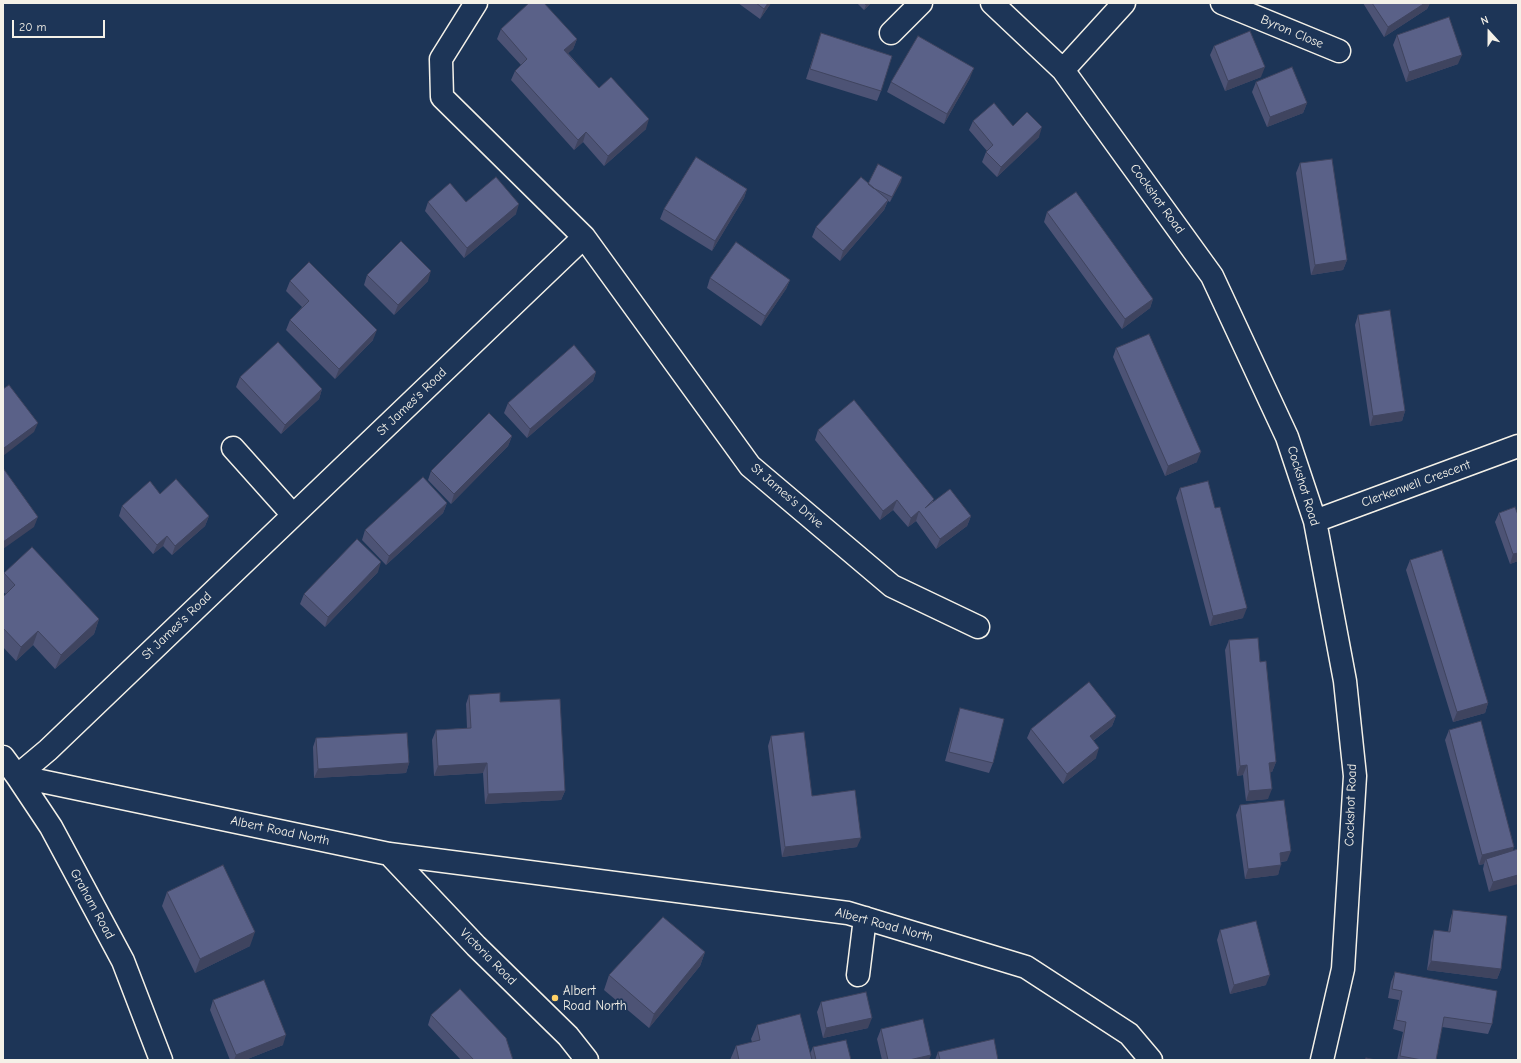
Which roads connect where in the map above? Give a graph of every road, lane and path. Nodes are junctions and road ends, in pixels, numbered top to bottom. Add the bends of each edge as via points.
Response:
1 (476, 3) edge
2 (921, 3) edge
3 (992, 3) edge
4 (1124, 3) edge
5 (1222, 3) edge
6 (891, 33) dead end
7 (1339, 51) dead end
8 (1063, 70) junction
9 (584, 237) junction
10 (1518, 446) edge
11 (233, 448) dead end
12 (293, 515) junction
13 (1315, 521) junction
14 (978, 627) dead end
15 (8, 766) edge
16 (389, 854) junction
17 (865, 918) junction
18 (858, 975) dead end
19 (161, 1060) edge
20 (587, 1060) edge
21 (1151, 1060) edge
22 (1322, 1060) edge

1 - 9 street via 441,59 442,97
2 - 6 street
3 - 8 street, Cockshot Road
4 - 8 street
5 - 7 street, Byron Close
8 - 13 street, Cockshot Road via 1212,276 1287,437
9 - 12 street, St James's Road
9 - 14 street, St James's Drive via 750,466 892,586
10 - 13 street, Clerkenwell Crescent
11 - 12 street
12 - 15 street, St James's Road via 48,750
13 - 22 street, Cockshot Road via 1346,681 1354,776 1343,969
15 - 16 street, Albert Road North
15 - 19 street, Graham Road via 50,828 124,961
16 - 17 street, Albert Road North via 848,913
16 - 20 street, Victoria Road via 476,946 568,1036
17 - 18 street
17 - 21 street, Albert Road North via 1026,967 1129,1034

